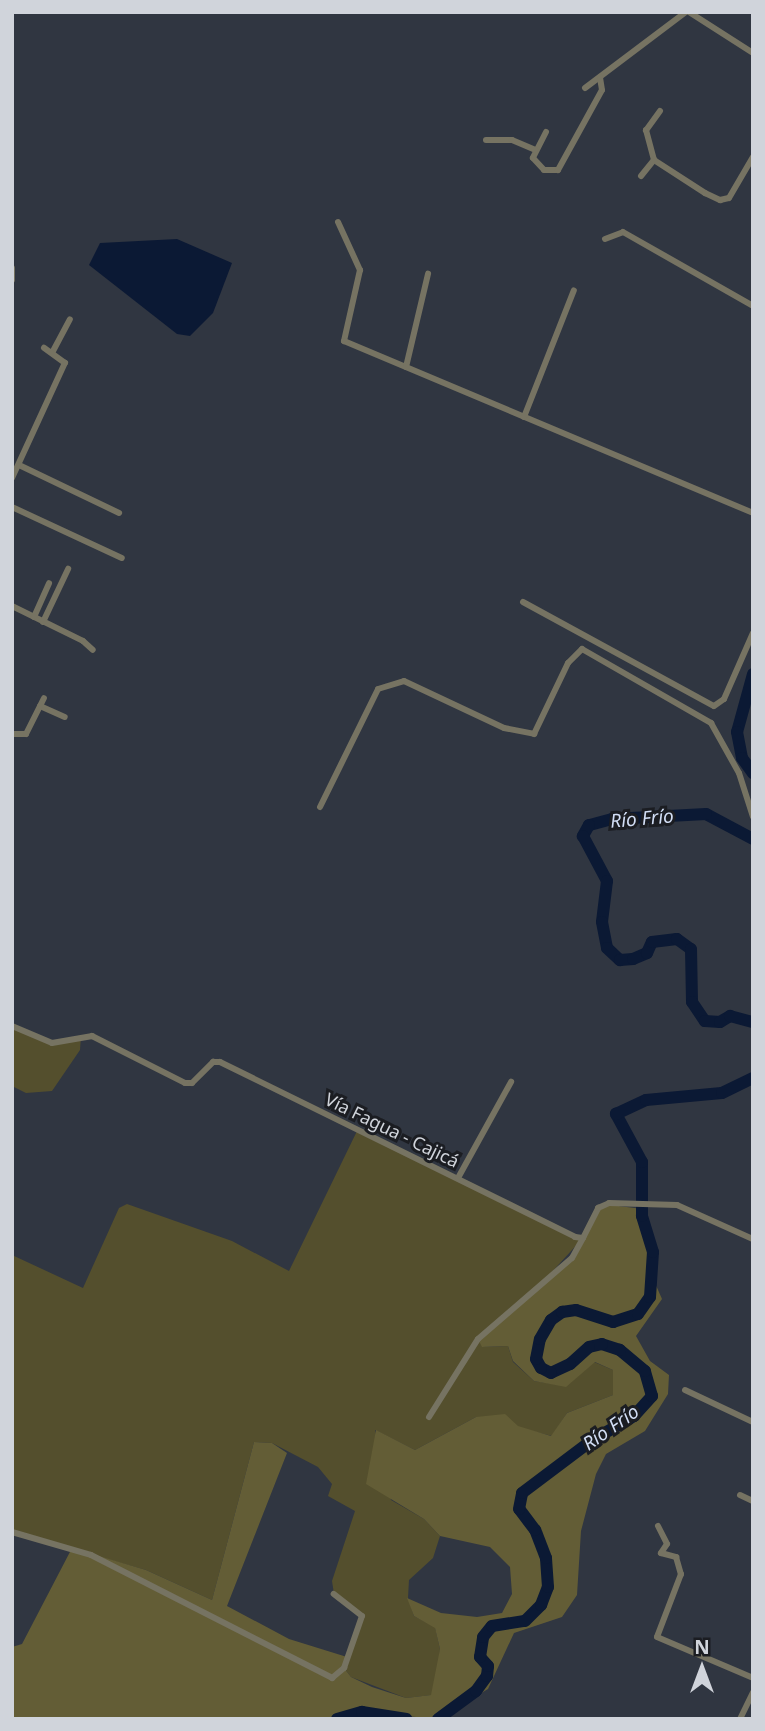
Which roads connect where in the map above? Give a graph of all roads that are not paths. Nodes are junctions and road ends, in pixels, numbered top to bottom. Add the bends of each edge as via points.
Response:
1 (687, 12) edge
2 (753, 53) edge
3 (600, 77) junction
4 (585, 88) dead end
5 (660, 111) dead end
6 (546, 132) dead end
7 (486, 140) dead end
8 (535, 150) junction
9 (753, 157) edge
10 (654, 160) junction
11 (641, 176) dead end
12 (338, 222) dead end
13 (605, 239) dead end
14 (12, 268) edge
15 (428, 274) dead end
16 (12, 280) edge
17 (574, 290) dead end
18 (753, 306) edge
19 (70, 318) dead end
20 (44, 348) dead end
21 (52, 353) junction
22 (406, 367) junction
23 (524, 417) junction
24 (16, 468) edge
25 (12, 478) edge
26 (12, 507) edge
27 (752, 512) edge
28 (119, 513) dead end
29 (122, 558) dead end
30 (68, 569) dead end
31 (49, 583) dead end
32 (523, 602) dead end
33 (12, 607) edge
34 (34, 617) junction
35 (43, 622) junction
36 (753, 633) edge
37 (93, 650) dead end
38 (44, 698) dead end
39 (40, 706) junction
40 (65, 717) dead end
41 (12, 734) edge
42 (320, 807) dead end
43 (753, 817) edge
44 (12, 1026) edge
45 (511, 1082) dead end
46 (458, 1178) junction
47 (583, 1238) junction
48 (753, 1239) edge
49 (685, 1390) dead end
50 (429, 1417) dead end
51 (753, 1422) edge
52 (740, 1495) dead end
53 (753, 1501) edge
54 (658, 1526) dead end
55 (12, 1532) edge
56 (334, 1594) dead end
57 (753, 1678) edge
58 (753, 1692) edge
59 (740, 1719) edge

1 - 2 street
1 - 3 street
3 - 4 street
3 - 8 street via 602,90 562,168 544,170 536,163
5 - 10 street via 646,130
6 - 8 street
7 - 8 street via 512,140
9 - 10 street via 729,198 720,201
10 - 11 street
12 - 22 street via 360,270 344,341
13 - 18 street via 623,232
14 - 16 street
15 - 22 street
17 - 23 street
19 - 21 street
20 - 21 street
21 - 24 street via 65,363
22 - 23 street
23 - 27 street
24 - 25 street
24 - 28 street
26 - 29 street
30 - 35 street
31 - 34 street
32 - 36 street via 714,706 724,699
33 - 34 street
34 - 35 street
35 - 37 street
38 - 39 street
39 - 40 street
39 - 41 street via 26,734
42 - 43 street via 378,689 404,681 503,728 534,734 568,663 582,649 711,723 739,773
44 - 46 street, Vía Fagua - Cajicá via 52,1043 92,1036 185,1083 192,1083 213,1062 220,1062
45 - 46 street
46 - 47 street, Vía Fagua - Cajicá
47 - 48 street via 602,1204 684,1206
47 - 50 street via 562,1268 478,1339
49 - 51 street
52 - 53 street
54 - 57 street via 667,1544 661,1553 677,1557 681,1574 657,1637
55 - 56 street via 91,1555 332,1678 344,1668 362,1616
58 - 59 street

